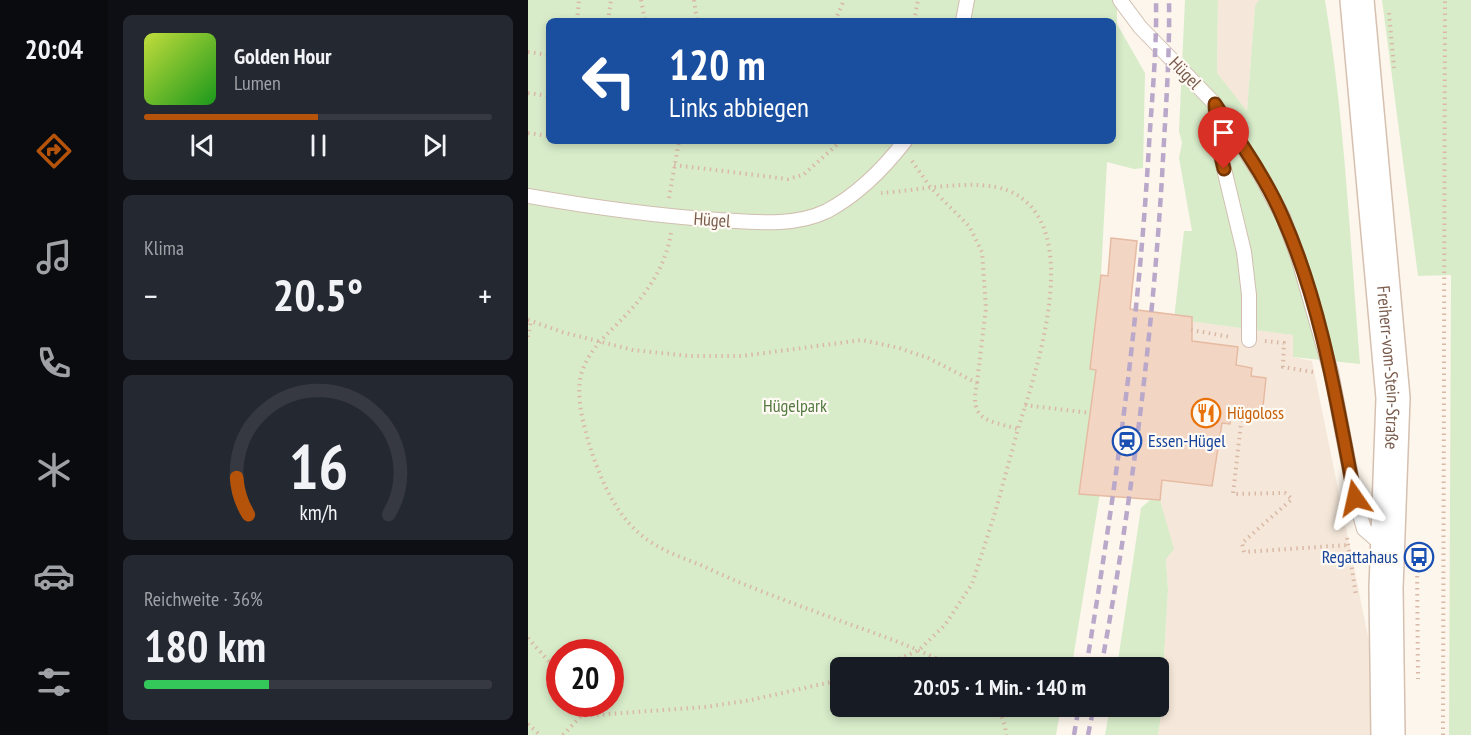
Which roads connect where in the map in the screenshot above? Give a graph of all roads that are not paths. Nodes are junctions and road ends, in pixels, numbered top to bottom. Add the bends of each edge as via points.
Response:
1 (967, 0) edge
2 (1120, 0) edge
3 (1357, 0) edge
4 (964, 18) edge
5 (1215, 104) junction
6 (902, 144) edge
7 (528, 196) edge
8 (1249, 340) road end
9 (1387, 549) junction
10 (1388, 735) edge

1 - 4 lane
2 - 5 lane, Hügel via 1140,27
3 - 9 main road, Freiherr-vom-Stein-Straße via 1394,398
5 - 8 lane via 1219,148 1244,252
5 - 9 lane, Hügel via 1283,217 1331,372 1364,529
6 - 7 lane, Hügel via 852,194 825,212 798,220 764,223 670,217
9 - 10 main road, Freiherr-vom-Stein-Straße

